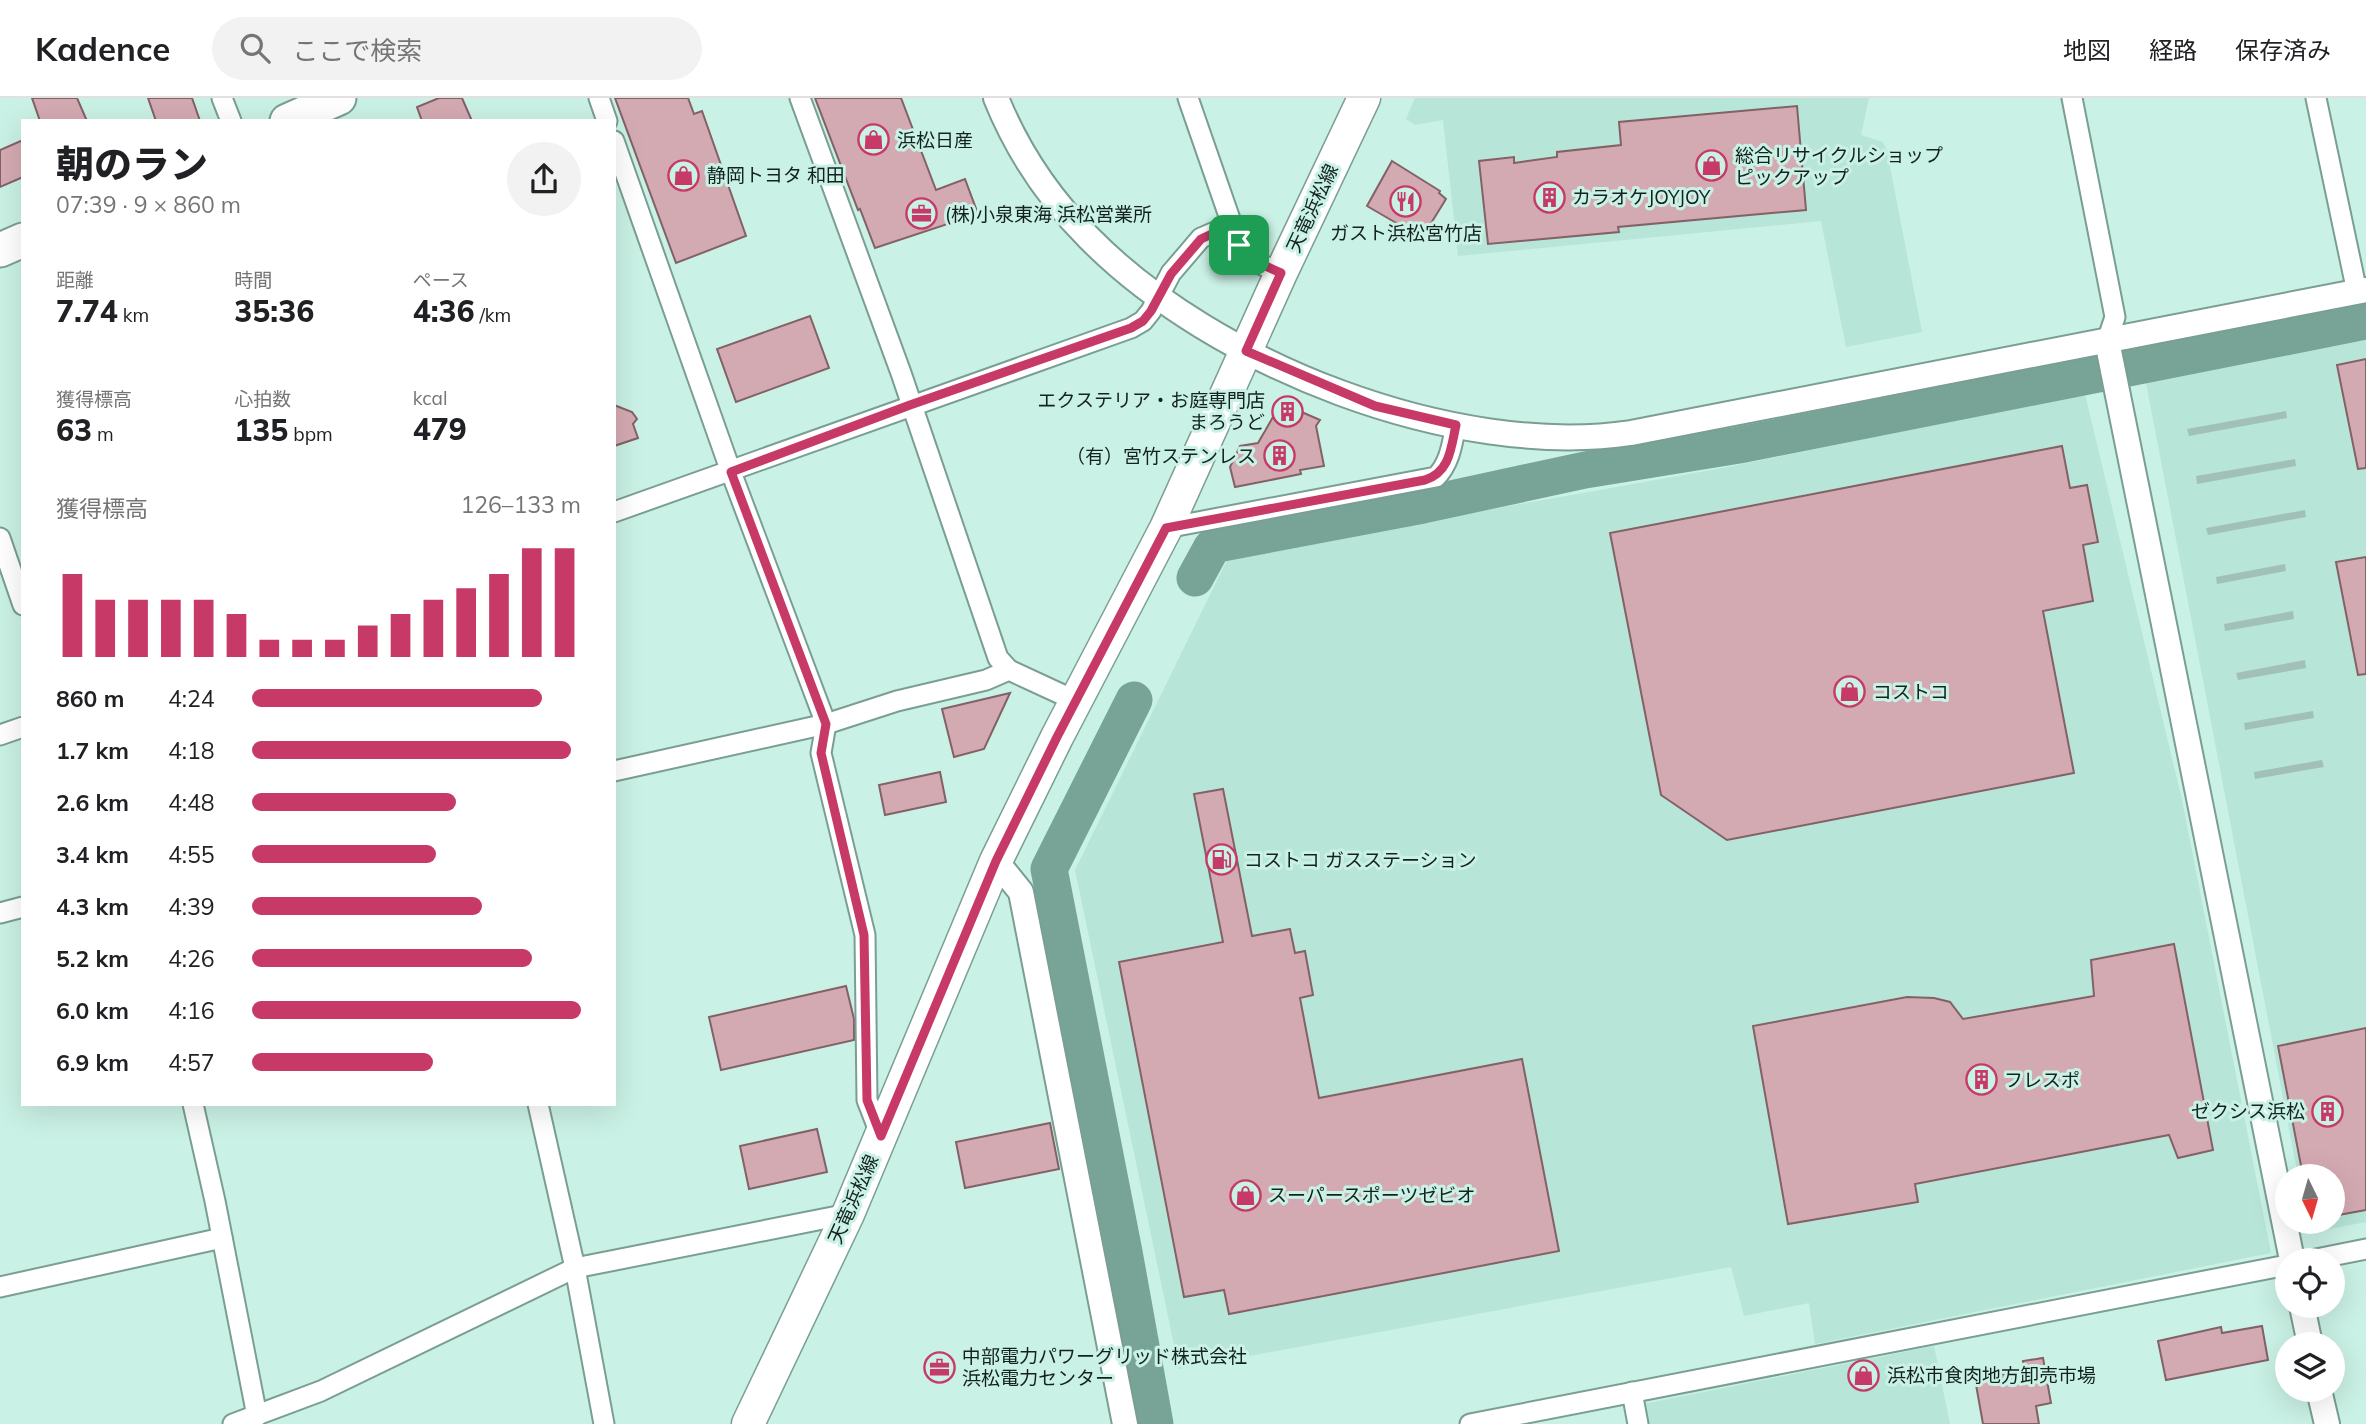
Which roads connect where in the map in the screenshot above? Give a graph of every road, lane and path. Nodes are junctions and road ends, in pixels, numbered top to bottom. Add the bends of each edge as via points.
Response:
1 (222, 98) edge
2 (339, 98) edge
3 (599, 98) edge
4 (800, 98) edge
5 (996, 98) edge
6 (1188, 98) edge
7 (1364, 98) edge
8 (2072, 98) edge
9 (2316, 98) edge
10 (230, 119) edge
11 (292, 119) edge
12 (606, 119) edge
13 (616, 147) edge
14 (1231, 225) junction
15 (21, 241) edge
16 (0, 250) edge
17 (1281, 273) junction
18 (2361, 291) edge
19 (1158, 298) junction
20 (2109, 349) junction
21 (1246, 351) junction
22 (910, 405) junction
23 (1456, 425) junction
24 (731, 472) junction
25 (616, 511) edge
26 (1166, 528) junction
27 (0, 538) edge
28 (21, 599) edge
29 (1009, 670) junction
30 (1076, 701) junction
31 (826, 724) junction
32 (21, 728) edge
33 (0, 735) edge
34 (616, 771) edge
35 (996, 861) junction
36 (21, 908) edge
37 (0, 913) edge
38 (193, 1106) edge
39 (538, 1106) edge
40 (881, 1136) junction
41 (848, 1214) junction
42 (222, 1238) junction
43 (2290, 1248) edge
44 (2366, 1249) edge
45 (2345, 1253) edge
46 (2275, 1267) edge
47 (575, 1268) junction
48 (0, 1287) edge
49 (1632, 1392) junction
50 (2322, 1402) edge
51 (257, 1416) junction
52 (233, 1424) edge
53 (604, 1424) edge
54 (748, 1424) edge
55 (1125, 1424) edge
56 (1470, 1424) edge
57 (1637, 1424) edge
58 (2327, 1424) edge

1 - 10 street
2 - 11 highway
3 - 12 street
4 - 22 street
5 - 19 street via 1024,156 1070,218 1103,253
6 - 14 street
7 - 17 main road, 天竜浜松線
8 - 20 street via 2115,317
9 - 18 street
13 - 24 street
14 - 17 street via 1250,259
14 - 19 street via 1201,239 1171,274
15 - 16 highway
17 - 21 main road, 天竜浜松線
18 - 20 street
19 - 21 street
19 - 22 street via 1143,321 1131,328
20 - 23 street via 1603,437 1547,437
20 - 43 street
21 - 23 street via 1375,406
21 - 26 main road, 天竜浜松線
22 - 24 street
22 - 29 street via 998,658
23 - 26 street via 1444,469 1436,477
24 - 25 street
24 - 31 street
26 - 30 main road, 天竜浜松線
27 - 28 street
29 - 30 street
29 - 31 street
30 - 35 main road, 天竜浜松線
31 - 34 street
31 - 40 street via 821,753 864,935 867,1100
32 - 33 street
35 - 40 main road, 天竜浜松線
35 - 55 street via 1021,892
36 - 37 street
38 - 42 street
39 - 47 street
40 - 41 main road, 天竜浜松線
41 - 47 street
41 - 54 main road, 天竜浜松線
42 - 48 street
42 - 51 street
44 - 45 street
46 - 49 street
47 - 51 street via 321,1391
47 - 53 street
49 - 56 street
49 - 57 street
50 - 58 street
51 - 52 street

